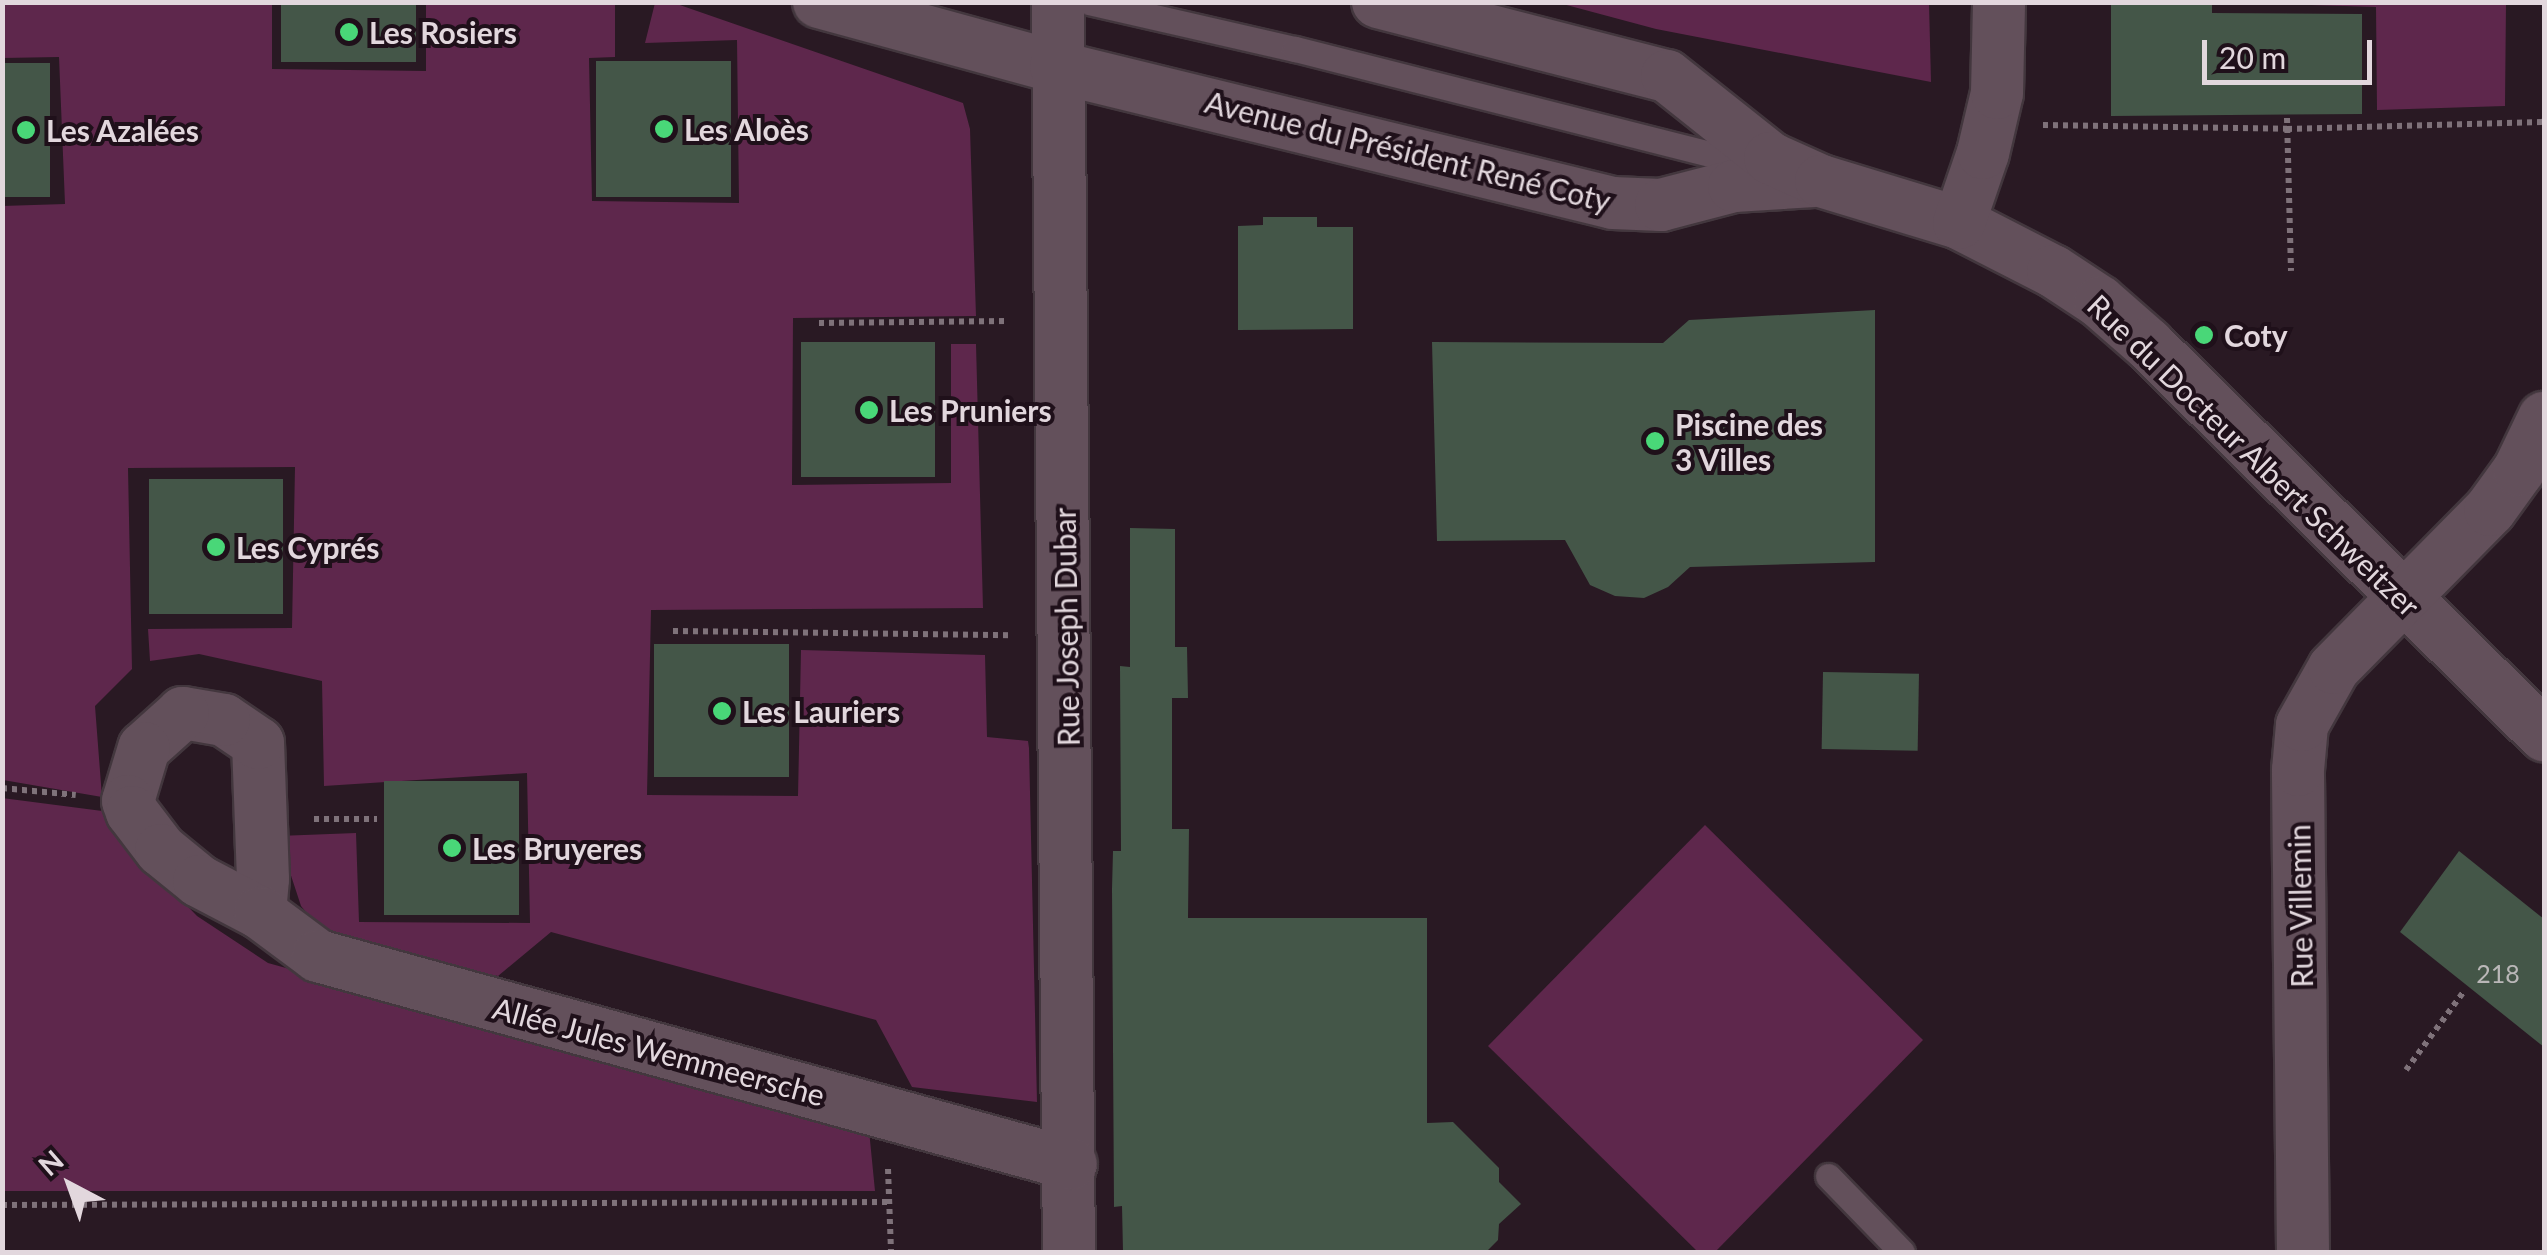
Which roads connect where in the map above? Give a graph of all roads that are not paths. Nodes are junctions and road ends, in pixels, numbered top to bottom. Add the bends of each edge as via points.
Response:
1 (818, 2) edge
2 (1058, 2) edge
3 (1089, 2) edge
4 (1378, 2) edge
5 (1999, 2) edge
6 (1056, 67) junction
7 (1821, 181) junction
8 (1959, 222) junction
9 (2544, 418) edge
10 (2404, 597) junction
11 (2544, 734) edge
12 (260, 913) junction
13 (1071, 1164) junction
14 (1828, 1176) dead end
15 (1069, 1252) edge
16 (1902, 1252) edge
17 (2303, 1252) edge

1 - 6 street, Avenue du Président René Coty
2 - 6 street, Rue Joseph Dubar
3 - 7 lane
4 - 7 street via 1666,76 1740,138
5 - 8 street via 2000,71 1992,120
6 - 7 street, Avenue du Président René Coty via 1614,204 1661,205 1734,186
6 - 13 street, Rue Joseph Dubar
7 - 8 street, Rue du Docteur Albert Schweitzer
8 - 10 street, Rue du Docteur Albert Schweitzer via 2053,270 2125,323
9 - 10 street, Rue Villemin via 2490,510
10 - 11 street, Rue du Docteur Albert Schweitzer
10 - 17 street, Rue Villemin via 2334,668 2302,725
12 - 12 street, Allée Jules Wemmeersche via 227,899 160,850 128,801 144,748 184,712 224,720 258,743
12 - 13 street, Allée Jules Wemmeersche via 308,950 340,964
13 - 15 street, Rue Joseph Dubar
14 - 16 lane

